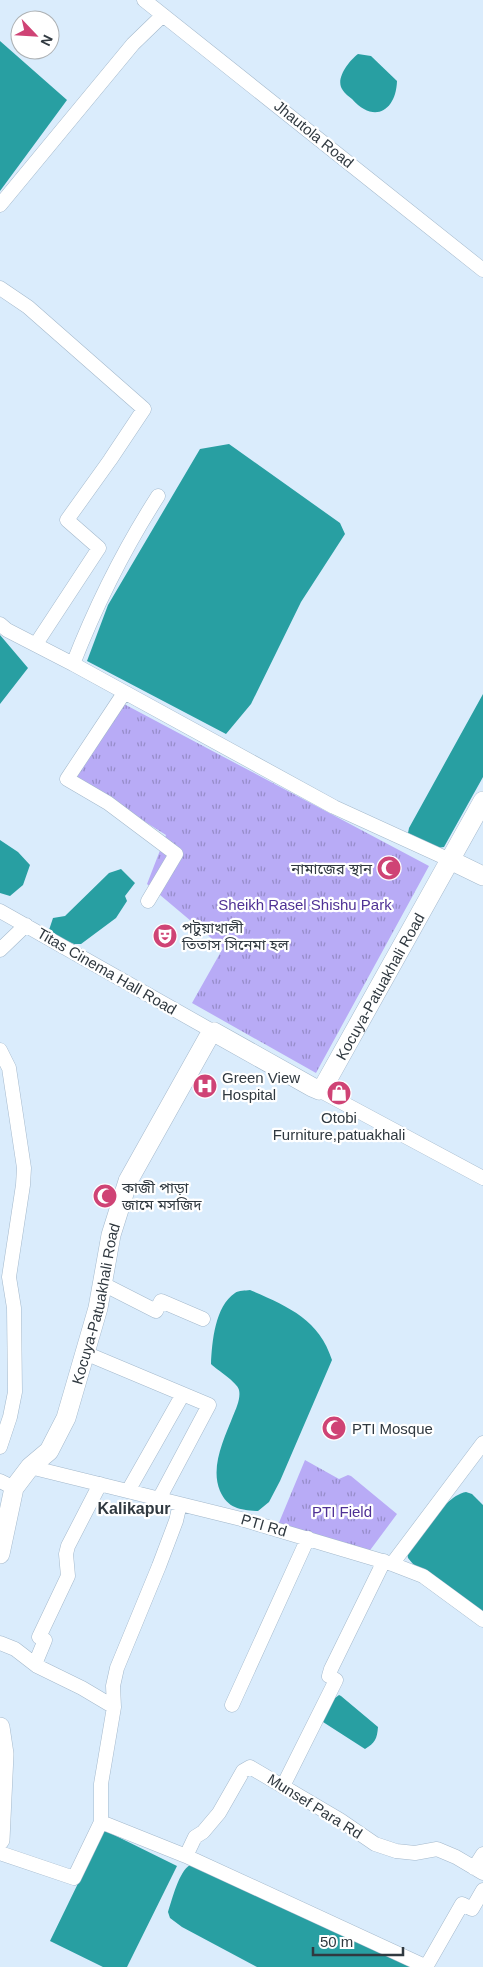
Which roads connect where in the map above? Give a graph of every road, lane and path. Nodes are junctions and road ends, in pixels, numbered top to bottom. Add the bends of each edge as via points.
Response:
1 (144, 0) edge
2 (163, 15) junction
3 (0, 205) edge
4 (483, 270) edge
5 (0, 288) edge
6 (158, 496) dead end
7 (0, 624) edge
8 (36, 644) junction
9 (73, 664) junction
10 (124, 693) junction
11 (483, 800) edge
12 (450, 860) junction
13 (483, 876) edge
14 (148, 901) dead end
15 (0, 911) edge
16 (26, 925) junction
17 (0, 950) edge
18 (214, 1032) junction
19 (0, 1050) edge
20 (5, 1072) edge
21 (319, 1090) junction
22 (483, 1178) edge
23 (103, 1284) junction
24 (203, 1319) dead end
25 (85, 1353) junction
26 (183, 1394) junction
27 (483, 1443) edge
28 (0, 1447) edge
29 (30, 1467) junction
30 (100, 1484) junction
31 (7, 1485) edge
32 (128, 1491) junction
33 (159, 1499) junction
34 (180, 1504) junction
35 (308, 1538) junction
36 (0, 1554) edge
37 (388, 1563) junction
38 (483, 1620) edge
39 (0, 1643) edge
40 (35, 1664) junction
41 (232, 1705) dead end
42 (114, 1707) junction
43 (0, 1727) edge
44 (283, 1786) junction
45 (1, 1801) edge
46 (101, 1822) junction
47 (0, 1840) edge
48 (0, 1853) edge
49 (483, 1854) edge
50 (186, 1856) junction
51 (479, 1870) edge
52 (483, 1890) edge
53 (426, 1967) edge

1 - 2 street, Jhautola Road
2 - 3 street via 133,44
2 - 4 street, Jhautola Road
5 - 8 street via 28,307 144,409 67,520 99,548
6 - 9 street via 131,539 89,622
7 - 8 street
8 - 9 street
9 - 10 street
10 - 12 street via 334,807
10 - 14 street via 67,779 108,803 176,854
11 - 12 main road, Kocuya-Patuakhali Road
12 - 13 main road
12 - 21 main road, Kocuya-Patuakhali Road via 331,1075
15 - 16 street, Titas Cinema Hall Road
16 - 17 street
16 - 18 street, Titas Cinema Hall Road
18 - 21 main road
18 - 23 main road, Kocuya-Patuakhali Road via 128,1181 111,1235
19 - 20 street
20 - 28 street via 24,1168 9,1277 14,1308 15,1392
21 - 22 street
23 - 24 street via 156,1310 161,1301
23 - 25 main road, Kocuya-Patuakhali Road
25 - 26 street
25 - 29 main road, Kocuya-Patuakhali Road via 60,1433 49,1451
26 - 32 street
26 - 33 street via 209,1405
27 - 37 street
29 - 30 street, PTI Rd
29 - 31 main road, Kocuya-Patuakhali Road
30 - 32 street, PTI Rd
30 - 40 street via 68,1546 68,1576 40,1637 45,1640
31 - 36 main road, Kocuya-Patuakhali Road
32 - 33 street, PTI Rd
33 - 34 street, PTI Rd
34 - 35 street, PTI Rd
34 - 42 street via 176,1522 117,1668 113,1686
35 - 37 street, PTI Rd
35 - 41 street
37 - 38 street, PTI Rd via 423,1576
37 - 44 street via 331,1669 329,1676 336,1680
39 - 40 street via 15,1649
40 - 42 street
42 - 46 street via 101,1784
43 - 45 main road via 4,1754
44 - 50 street, Munsef Para Rd via 250,1768 242,1771 219,1813 204,1832 195,1837
44 - 51 street, Munsef Para Rd via 375,1844 415,1853 437,1849
45 - 47 main road
46 - 48 street via 74,1878
46 - 50 street
49 - 51 street
50 - 53 street
52 - 53 street via 472,1909 462,1904

